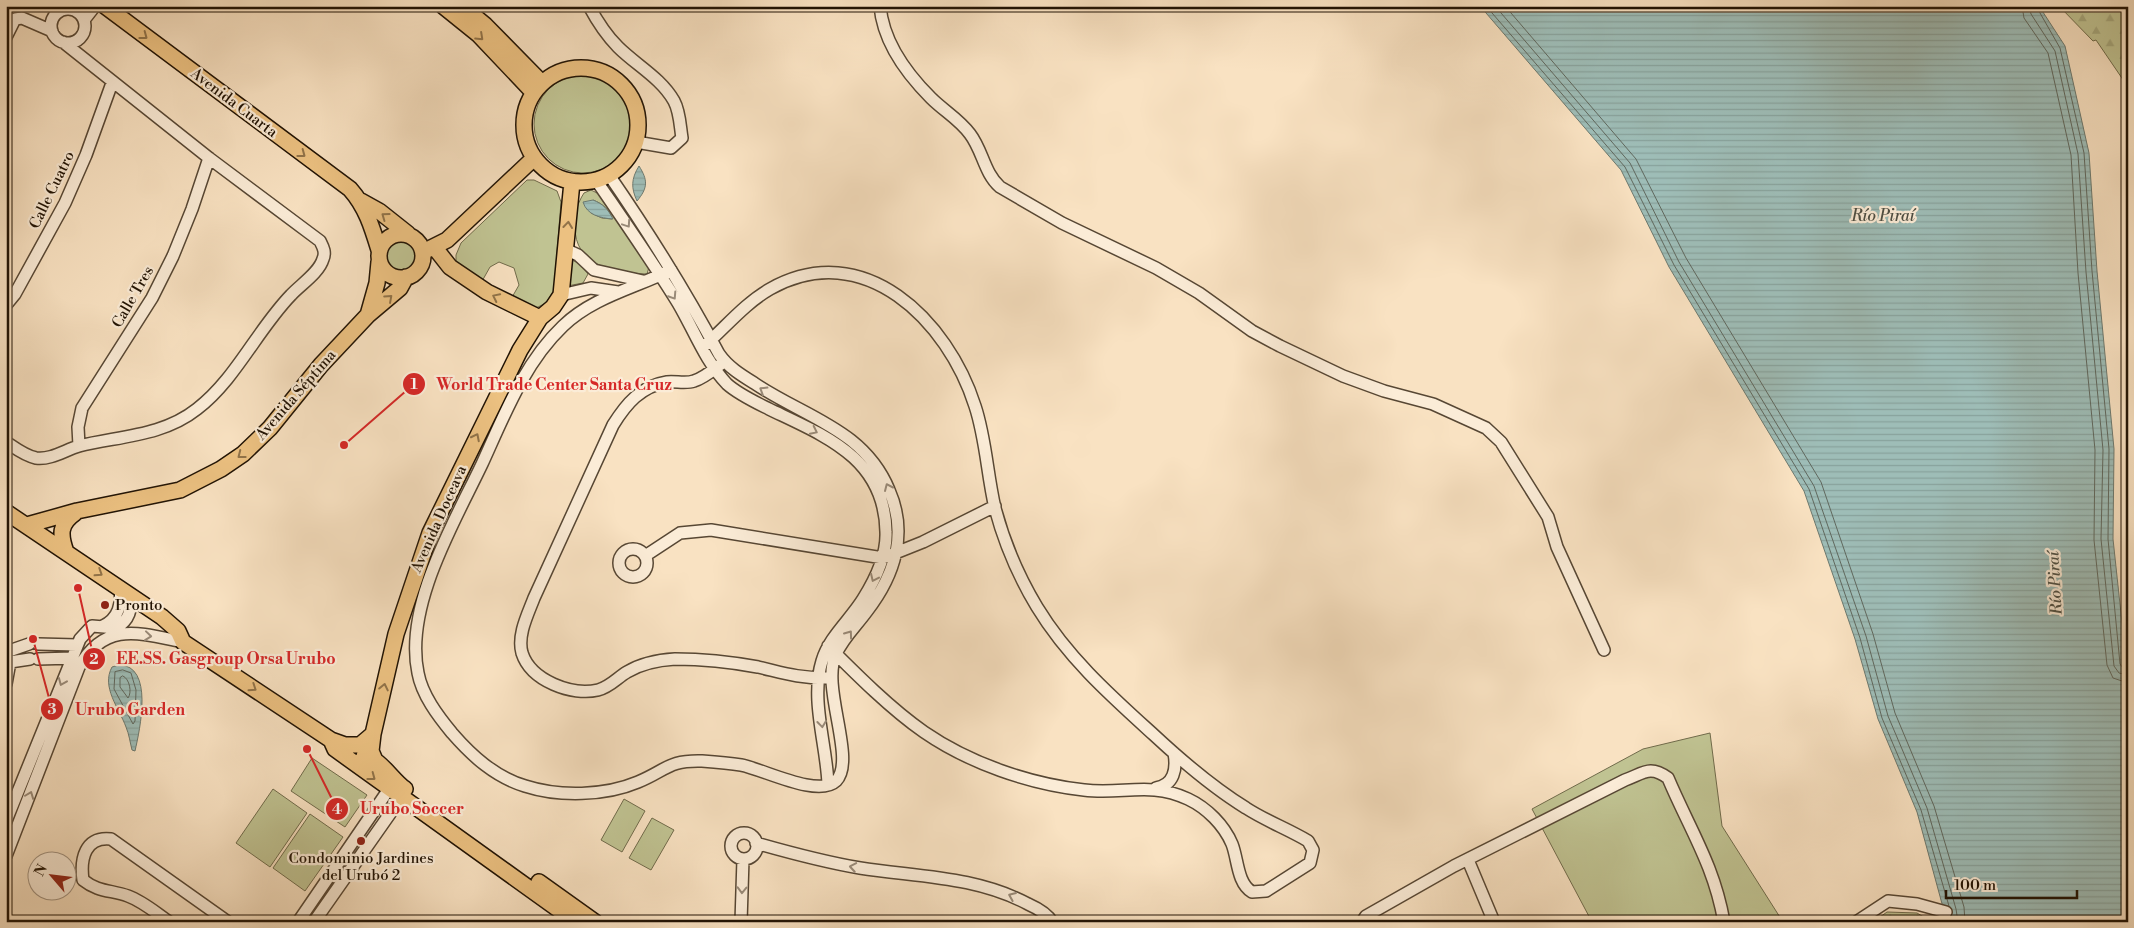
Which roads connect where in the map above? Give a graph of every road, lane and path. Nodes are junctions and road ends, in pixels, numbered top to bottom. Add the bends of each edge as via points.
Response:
1 (95, 6) edge
2 (105, 6) edge
3 (443, 6) edge
4 (462, 6) edge
5 (590, 6) edge
6 (880, 6) edge
7 (77, 11) edge
8 (52, 31) junction
9 (6, 37) edge
10 (63, 42) junction
11 (112, 82) junction
12 (537, 88) junction
13 (636, 142) junction
14 (209, 158) junction
15 (534, 158) junction
16 (603, 177) junction
17 (572, 182) junction
18 (361, 201) junction
19 (408, 234) junction
20 (565, 248) junction
21 (429, 250) junction
22 (379, 256) junction
23 (594, 270) junction
24 (671, 270) junction
25 (660, 276) junction
26 (406, 277) junction
27 (643, 281) junction
28 (591, 288) junction
29 (618, 292) junction
30 (561, 295) junction
31 (6, 305) edge
32 (368, 315) junction
33 (540, 318) junction
34 (707, 344) junction
35 (724, 361) junction
36 (714, 368) junction
37 (6, 442) edge
38 (79, 446) junction
39 (995, 506) junction
40 (78, 511) junction
41 (6, 512) edge
42 (27, 525) junction
43 (66, 552) junction
44 (898, 552) junction
45 (645, 556) dead end
46 (883, 558) junction
47 (125, 591) junction
48 (183, 642) junction
49 (77, 645) junction
50 (832, 650) junction
51 (1604, 650) dead end
52 (7, 658) edge
53 (72, 658) junction
54 (824, 678) junction
55 (6, 684) edge
56 (373, 734) junction
57 (331, 740) junction
58 (1174, 753) junction
59 (374, 758) junction
60 (353, 762) junction
61 (828, 785) junction
62 (1156, 788) junction
63 (395, 793) junction
64 (6, 821) edge
65 (756, 843) junction
66 (6, 856) edge
67 (743, 859) junction
68 (1468, 860) junction
69 (1946, 912) dead end
70 (168, 922) edge
71 (228, 922) edge
72 (298, 922) edge
73 (314, 922) edge
74 (576, 922) edge
75 (595, 922) edge
76 (741, 922) edge
77 (1052, 922) edge
78 (1362, 922) edge
79 (1494, 922) edge
80 (1724, 922) edge
81 (1856, 922) edge

1 - 7 street
2 -> 18 main road, Avenida Cuarta via 350,189
3 -> 12 main road
4 - 12 main road via 485,25
5 - 13 street via 600,26 618,47 656,80 674,101 680,118 682,138 671,148
6 - 51 street via 888,38 908,72 966,129 993,181 1000,187 1062,223 1156,268 1280,346 1351,379 1433,404 1486,428 1501,442 1548,517 1557,547
7 - 8 street via 60,11 51,25
7 - 10 street via 84,31 78,40
8 - 9 street via 22,18 15,19
8 - 10 street
10 - 11 street
11 - 14 street
11 - 31 street, Calle Cuatro via 65,203
12 - 13 main road via 555,73 571,68 588,67 611,76 629,93 636,108
12 - 15 main road via 527,105 524,132
13 - 16 main road via 620,166
14 - 38 street, Calle Tres via 192,209 164,272 82,408
14 - 38 street via 320,241 325,250 323,260 289,297 218,391 196,410 165,428
15 - 17 main road via 551,173
15 - 21 main road via 446,240
16 - 17 main road
16 - 24 street via 653,239
16 -> 25 street
20 -> 17 main road
19 -> 18 main road, Avenida Cuarta
18 - 22 main road, Avenida Cuarta
19 - 21 main road
19 - 22 main road via 387,238
20 - 23 street
20 - 30 main road
21 - 26 main road via 418,269
33 -> 21 main road via 487,292
22 - 26 main road via 390,276
22 - 32 main road, Avenida Séptima via 377,283
23 - 27 street
23 - 28 street
24 - 25 street
24 - 34 street
25 - 27 street
25 -> 34 street
32 -> 26 main road, Avenida Séptima via 400,288
27 - 29 street
28 - 29 street
28 - 30 street
29 - 61 street via 578,313 534,359 439,554 418,623 416,648 418,675 429,701 467,750 495,772 549,792 615,788 636,783 670,764 702,761 740,765 807,785
30 - 33 main road, Avenida Doceava
32 -> 40 main road, Avenida Séptima via 321,365 270,428 243,454 221,469 180,490
56 -> 33 main road, Avenida Doceava via 396,634 430,533 520,350
34 - 35 street
34 - 36 street
34 - 39 street via 753,300 792,279 824,273 847,274 890,289 934,327 955,358 980,422
35 - 36 street
44 -> 35 street via 896,506 871,458 846,435 764,390
36 -> 46 street via 735,389 828,438 857,459 872,480 883,511 886,531
36 - 54 street via 694,381 665,382 650,387 635,395 624,408 534,598 525,620 522,652 527,664 551,682 564,689 583,692 600,690 626,673 658,660 720,661 793,677
37 - 38 street via 36,458
39 - 44 street
39 - 58 street via 1016,568 1037,607 1067,651 1110,696
40 - 42 main road, Avenida Séptima
40 - 43 main road via 62,527 61,537
41 - 42 main road
42 - 43 main road
43 -> 47 main road
44 - 46 street
50 -> 44 street via 876,600
45 - 46 street via 680,533 711,530
46 -> 50 street via 863,600
47 - 48 main road via 178,631
47 - 49 street via 114,619 103,626 89,628
48 -> 57 main road
66 -> 48 street via 87,652 96,642 112,635 152,636
49 - 52 street via 33,644
49 - 53 street
50 - 54 street via 821,662
50 - 62 street via 924,732 988,764 1036,782 1086,791
52 - 53 street
52 - 55 street
53 -> 64 street
54 -> 61 street via 818,694
54 - 61 street via 843,765 837,780
56 - 57 main road via 360,745 345,745
56 - 59 main road, Avenida Doceava via 371,750
57 - 60 main road via 335,750
58 - 62 street via 1176,765 1171,779 1163,787
58 - 62 street via 1197,774 1247,809 1308,841 1313,850 1310,862 1266,891 1252,892 1245,886 1232,844 1208,812 1187,798
59 - 60 main road via 359,757
59 - 75 main road via 394,781
60 -> 63 main road
63 - 72 street
63 - 73 street
63 - 74 main road
65 - 67 street via 754,854
65 - 67 street via 748,834 736,837 732,844 733,852
77 -> 65 street via 1040,910 986,886 818,860
67 -> 76 street
68 - 78 street via 1366,916
68 - 79 street
68 - 80 street via 1626,780 1652,770 1658,771 1668,778 1704,853 1718,890
69 - 81 street via 1888,901
70 - 71 street via 129,896 103,892 83,880 82,860 87,847 94,841 111,839

